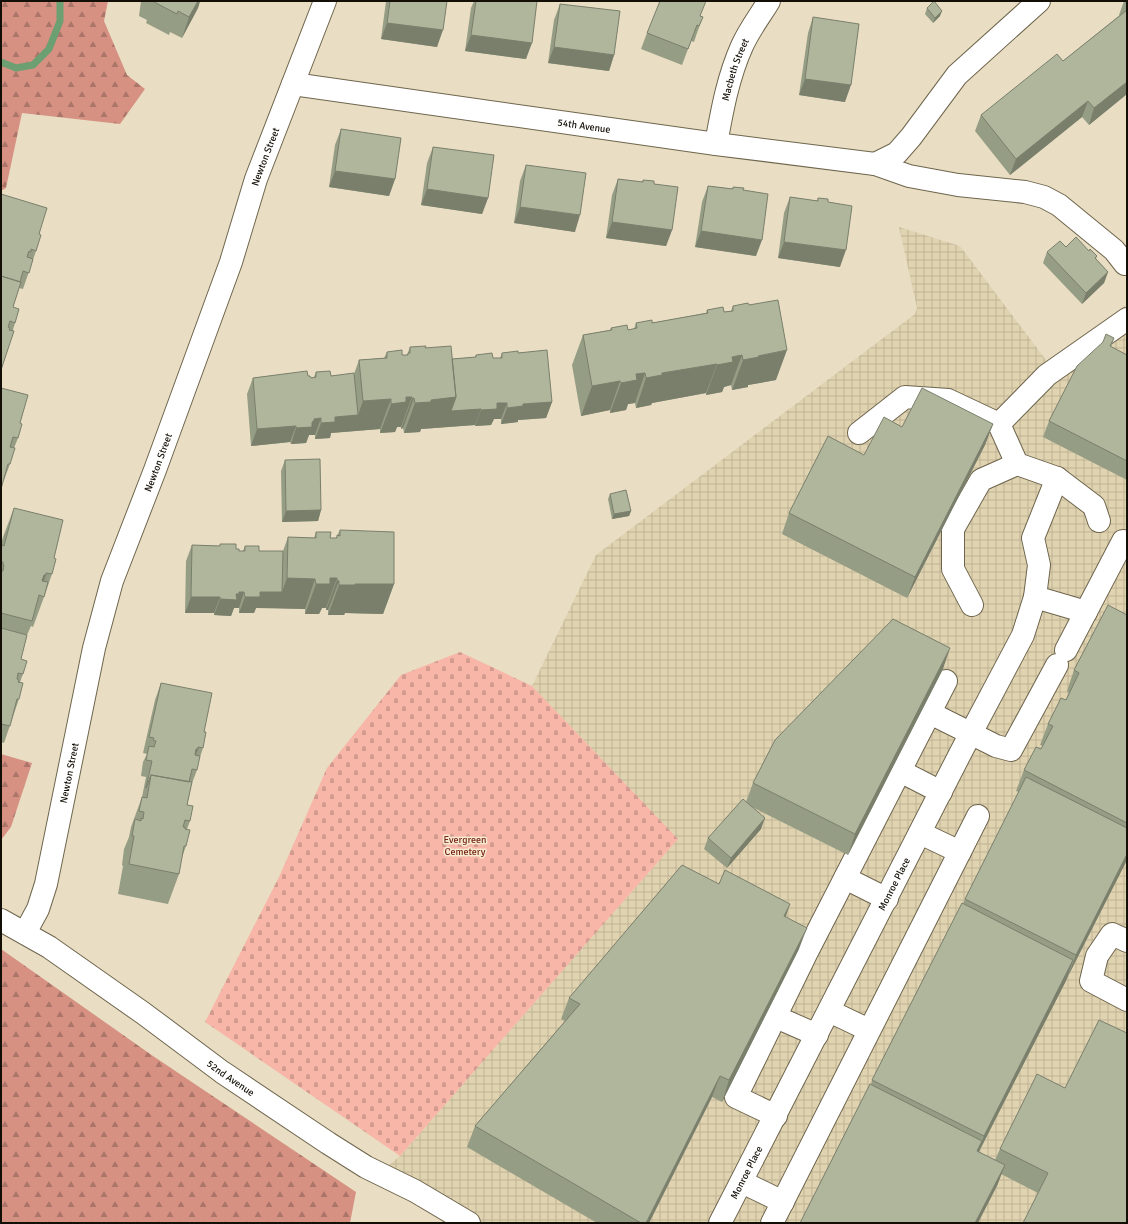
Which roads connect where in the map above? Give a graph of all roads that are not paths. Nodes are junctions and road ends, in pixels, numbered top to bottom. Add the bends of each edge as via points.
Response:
1 (325, 1) edge
2 (769, 1) edge
3 (1039, 1) edge
4 (293, 84) junction
5 (716, 144) junction
6 (875, 164) junction
7 (1125, 264) dead end
8 (1127, 319) edge
9 (999, 424) junction
10 (859, 433) dead end
11 (1017, 464) junction
12 (1057, 478) junction
13 (1099, 521) dead end
14 (1123, 540) dead end
15 (1035, 598) junction
16 (972, 605) dead end
17 (1086, 612) junction
18 (946, 681) edge
19 (930, 713) junction
20 (971, 733) junction
21 (900, 771) junction
22 (941, 792) junction
23 (978, 816) dead end
24 (920, 833) junction
25 (960, 852) junction
26 (845, 878) junction
27 (886, 899) junction
28 (1, 920) edge
29 (25, 932) junction
30 (1127, 941) edge
31 (1127, 1000) edge
32 (829, 1011) junction
33 (776, 1017) junction
34 (869, 1030) junction
35 (817, 1035) junction
36 (776, 1116) junction
37 (742, 1182) junction
38 (783, 1202) junction
39 (469, 1223) edge
40 (720, 1223) edge
41 (772, 1223) edge

1 - 4 street, Newton Street
2 - 5 street, Macbeth Street via 742,46 731,74
3 - 6 street via 957,75 897,153
4 - 5 street, 54th Avenue
4 - 29 street, Newton Street via 256,179 230,262 112,581 93,654 46,884 38,909
5 - 6 street, 54th Avenue
6 - 7 street, 54th Avenue via 909,176 958,185 1025,192 1044,197 1060,205 1100,237
8 - 9 street via 1047,375
9 - 10 street via 948,400 905,397
9 - 11 street
11 - 12 street
11 - 16 street via 981,480 953,529 953,570
12 - 13 street via 1094,506
12 - 15 street, Monroe Place via 1033,538 1040,564
14 - 17 street
15 - 17 street
15 - 20 street, Monroe Place via 1023,635
17 - 20 street via 1011,750 996,746
18 - 19 street
19 - 20 street
19 - 21 street
20 - 22 street, Monroe Place
21 - 22 street
21 - 26 street
22 - 24 street, Monroe Place
23 - 25 street
24 - 25 street
24 - 27 street, Monroe Place
25 - 34 street
26 - 27 street
26 - 33 street
27 - 32 street, Monroe Place
28 - 29 street, 52nd Avenue
29 - 39 street, 52nd Avenue via 143,1013 222,1072 328,1143 366,1167 415,1191
30 - 31 street via 1112,934 1096,956 1091,981
32 - 34 street
32 - 35 street, Monroe Place
33 - 35 street
33 - 36 street via 736,1097
34 - 38 street
35 - 36 street, Monroe Place
36 - 37 street, Monroe Place
37 - 38 street
37 - 40 street, Monroe Place
38 - 41 street

